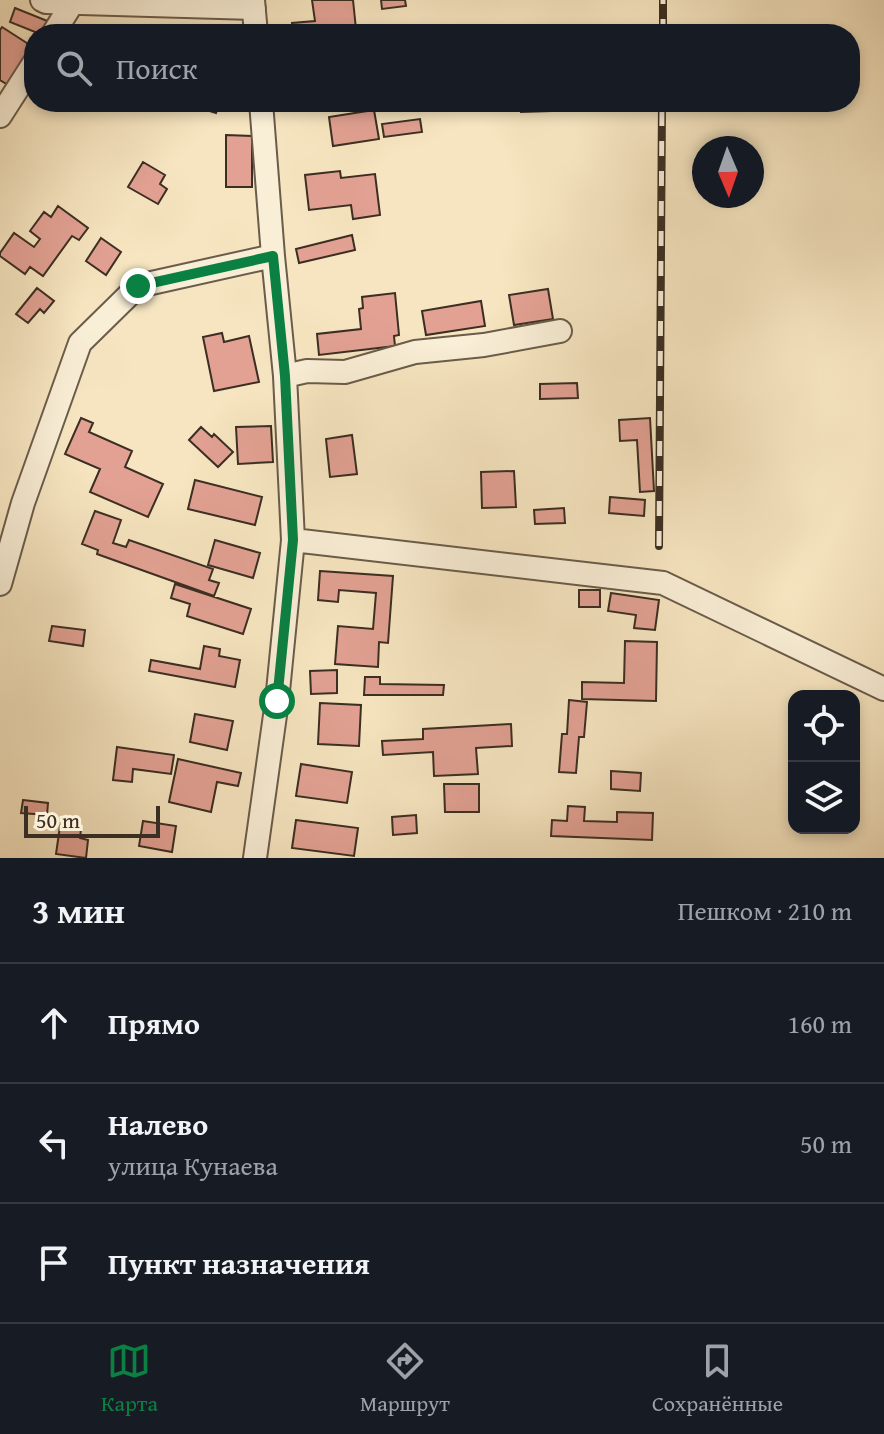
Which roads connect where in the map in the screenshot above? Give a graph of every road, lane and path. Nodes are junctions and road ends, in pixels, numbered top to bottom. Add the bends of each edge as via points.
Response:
1 (42, 0) edge
2 (73, 2) junction
3 (254, 4) edge
4 (59, 24) edge
5 (255, 24) edge
6 (24, 79) edge
7 (262, 112) edge
8 (0, 116) edge
9 (273, 256) junction
10 (560, 331) dead end
11 (285, 376) junction
12 (293, 540) junction
13 (0, 584) edge
14 (884, 689) edge
15 (255, 858) edge

1 - 2 street
2 - 3 street
2 - 4 street
3 - 5 street
6 - 8 street
7 - 9 street
9 - 11 street
9 - 13 street via 138,286 80,343
10 - 11 street via 415,352 345,372
11 - 12 street
12 - 14 street via 663,583
12 - 15 street

